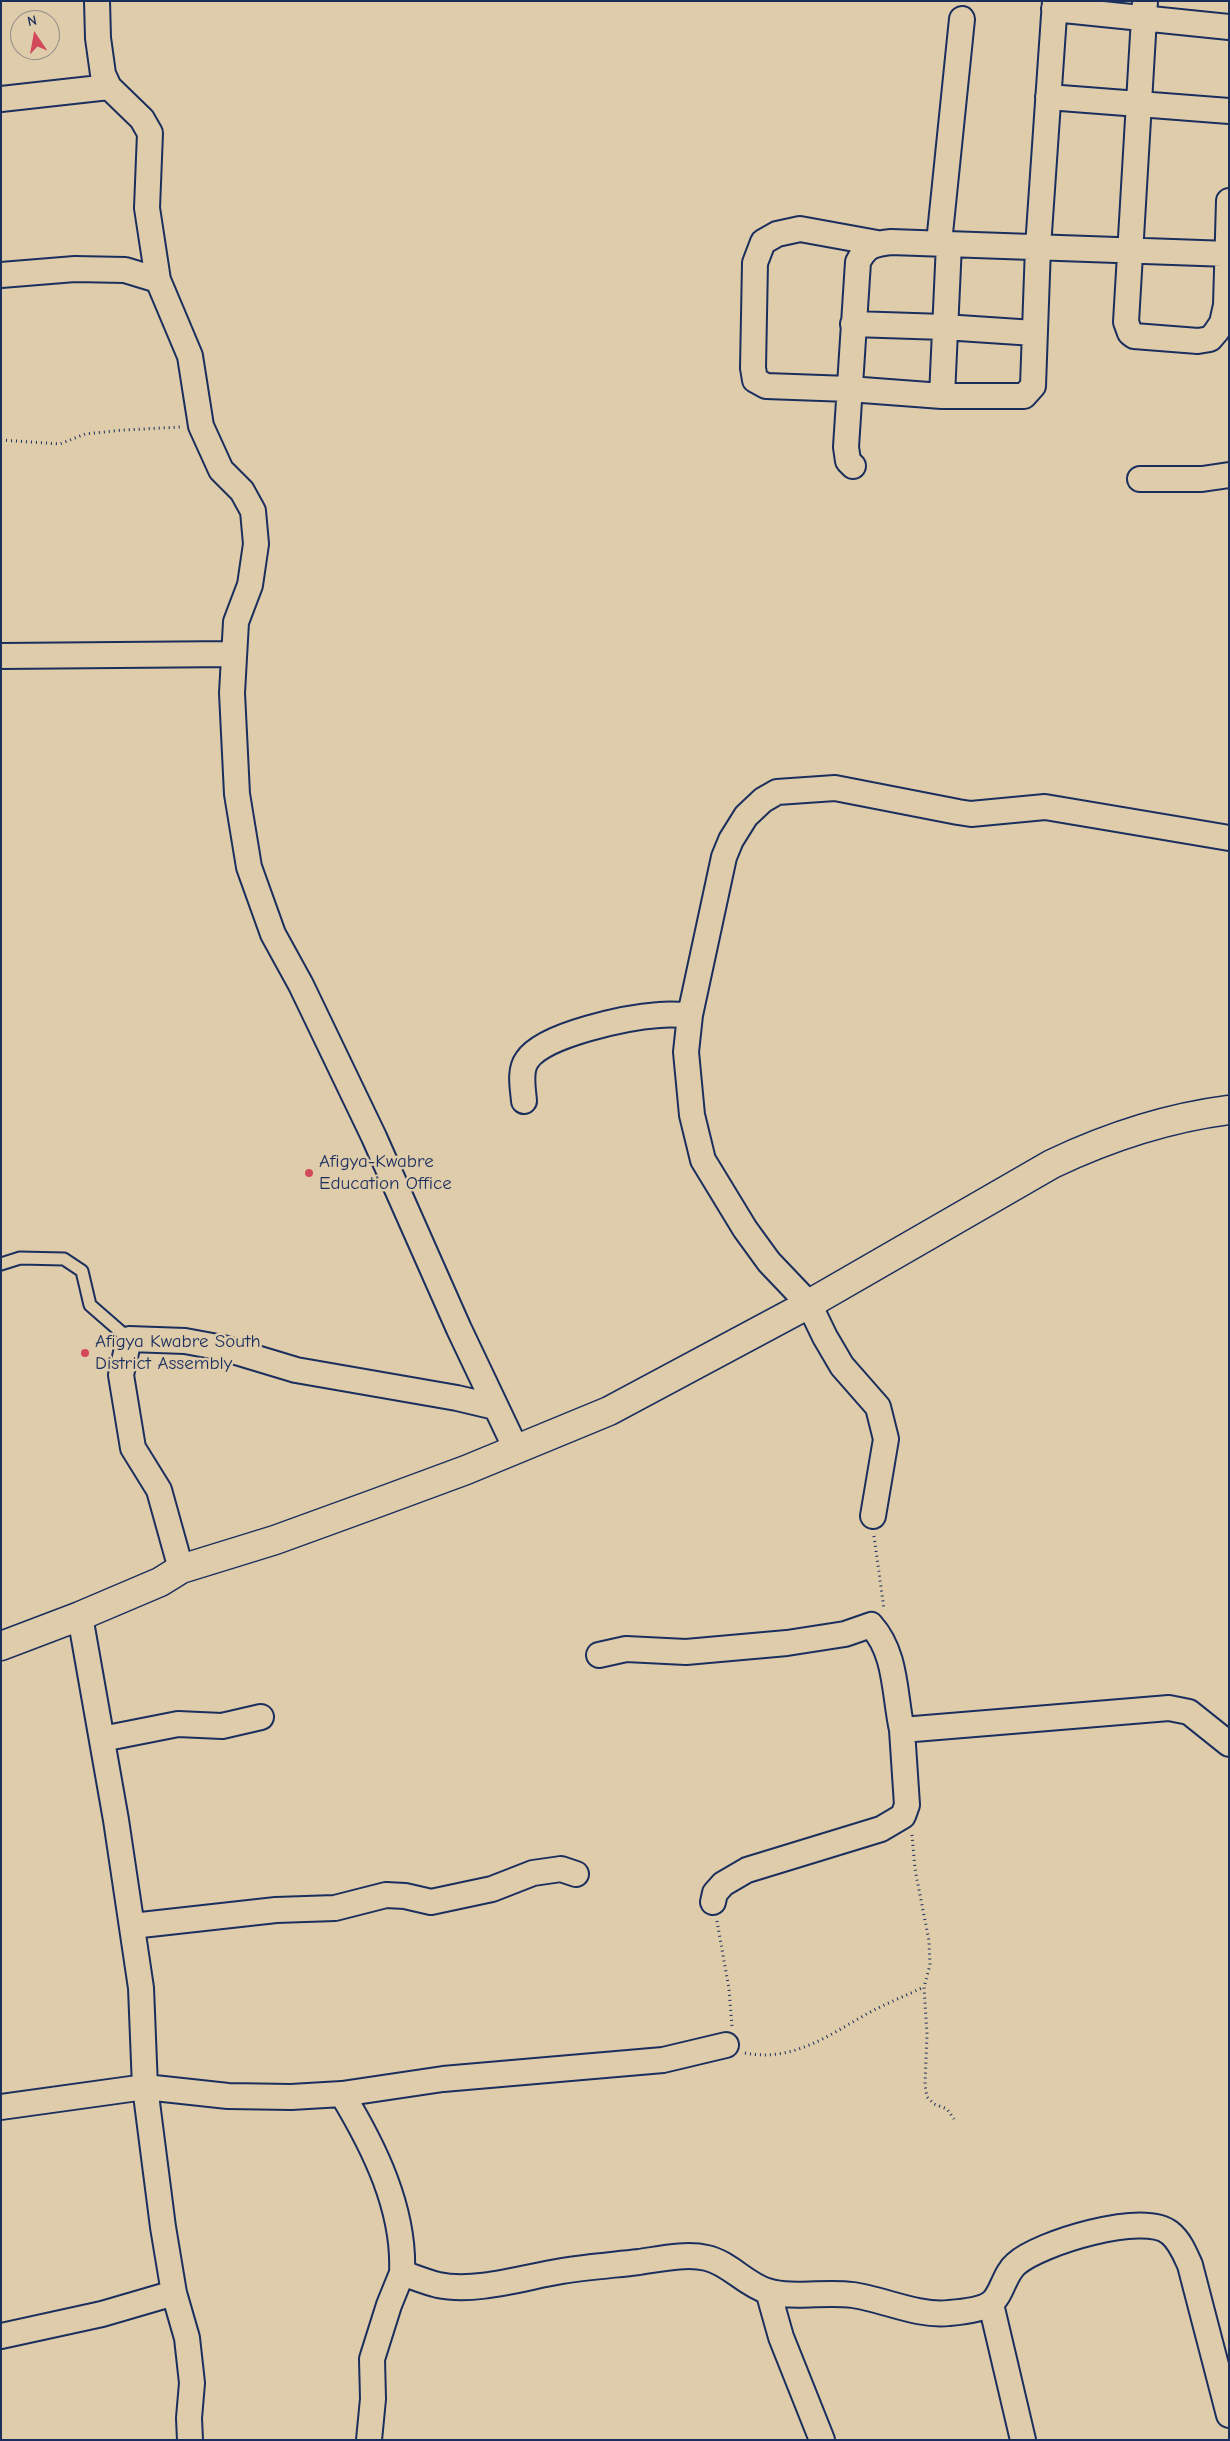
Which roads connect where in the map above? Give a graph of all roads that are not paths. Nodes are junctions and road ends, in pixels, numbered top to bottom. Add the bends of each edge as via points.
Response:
1 (97, 1) edge
2 (1054, 5) edge
3 (1144, 10) edge
4 (962, 19) dead end
5 (1229, 28) edge
6 (109, 87) junction
7 (1048, 97) junction
8 (1, 99) edge
9 (1139, 104) junction
10 (1229, 111) edge
11 (1229, 201) edge
12 (877, 243) junction
13 (944, 244) junction
14 (1038, 247) junction
15 (1129, 251) junction
16 (1227, 254) edge
17 (1, 275) edge
18 (158, 280) junction
19 (853, 324) junction
20 (944, 327) junction
21 (1034, 334) junction
22 (849, 389) junction
23 (942, 396) junction
24 (854, 466) dead end
25 (1229, 475) edge
26 (1140, 479) dead end
27 (234, 654) junction
28 (1, 656) edge
29 (1229, 838) edge
30 (690, 1015) junction
31 (524, 1101) dead end
32 (1229, 1110) edge
33 (1, 1264) edge
34 (809, 1304) junction
35 (129, 1339) junction
36 (495, 1407) junction
37 (516, 1450) junction
38 (873, 1516) road end
39 (181, 1569) junction
40 (80, 1616) junction
41 (1, 1646) edge
42 (599, 1655) dead end
43 (261, 1718) dead end
44 (902, 1730) junction
45 (102, 1739) junction
46 (1229, 1744) edge
47 (576, 1874) dead end
48 (713, 1902) road end
49 (132, 1926) junction
50 (726, 2045) road end
51 (145, 2087) junction
52 (342, 2094) junction
53 (1, 2107) edge
54 (402, 2272) junction
55 (768, 2292) junction
56 (174, 2293) junction
57 (991, 2304) junction
58 (1, 2336) edge
59 (1229, 2415) edge
60 (190, 2440) edge
61 (369, 2440) edge
62 (822, 2440) edge
63 (1023, 2440) edge

1 - 6 street via 103,74
2 - 3 street
2 - 7 street
3 - 5 street
3 - 9 street
4 - 13 street
6 - 8 street
6 - 18 street via 142,119 150,133 147,208
7 - 9 street
7 - 14 street
9 - 10 street
9 - 15 street
11 - 16 street
12 - 13 street
12 - 19 street via 864,250 858,262
12 - 22 street via 800,229 778,234 763,242 755,263 752,368 755,380 766,386
13 - 14 street
13 - 20 street
14 - 15 street
14 - 21 street
15 - 16 street
15 - 16 street via 1127,330 1134,336 1198,341 1210,339 1222,323 1226,305
17 - 18 street via 75,269 125,270
18 - 27 street via 190,356 202,426 221,470 242,491 253,510 256,544 250,585 236,622
19 - 20 street
19 - 22 street
20 - 21 street
20 - 23 street
21 - 23 street via 1034,386 1024,396
22 - 23 street
22 - 24 street via 846,447 848,461
25 - 26 street via 1202,479
27 - 28 street
27 - 36 street via 232,693 237,794 252,875 273,934 302,985 374,1137
29 - 30 street via 1046,807 971,814 835,788 777,792 746,816 724,857
30 - 31 street via 659,1015 557,1038 537,1049 526,1060 522,1070
30 - 34 street via 686,1052 688,1075 692,1115 704,1160 745,1229 769,1262
32 - 34 street via 1163,1122 1081,1150
33 - 35 lane via 20,1258 64,1259 82,1271 90,1305
34 - 37 street via 609,1411
34 - 38 street via 842,1366 874,1402 880,1415 886,1439
35 - 36 street via 185,1341 223,1348 296,1370
35 - 39 street via 121,1376 133,1448 159,1490
36 - 37 street
37 - 39 street via 284,1536
39 - 40 street via 160,1582
40 - 41 street
40 - 45 street
42 - 44 street via 626,1649 686,1652 787,1643 845,1634 871,1625 878,1632 892,1661
43 - 45 street via 222,1726 164,1726
44 - 46 street via 1169,1708 1189,1712
44 - 48 street via 907,1805 903,1816 881,1830 747,1870 723,1884 715,1893
45 - 49 street
47 - 49 street via 561,1869 534,1873 492,1889 432,1902 386,1895 335,1908 267,1911
49 - 51 street via 141,1988
50 - 52 street via 663,2060 443,2079
51 - 52 street via 228,2096
51 - 53 street
51 - 56 street via 162,2227
52 - 54 street via 360,2123 388,2183 403,2254
54 - 55 street via 440,2285 478,2286 648,2260 707,2258
54 - 61 street via 372,2359
55 - 57 street via 853,2295 947,2314
55 - 62 street via 781,2337
56 - 58 street via 102,2314
56 - 60 street via 187,2338 192,2383
57 - 59 street via 1004,2277 1016,2263 1033,2254 1104,2228 1134,2225 1162,2228 1170,2232 1190,2265
57 - 63 street

